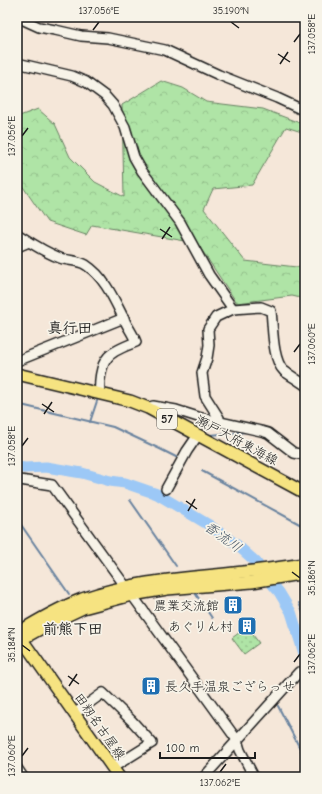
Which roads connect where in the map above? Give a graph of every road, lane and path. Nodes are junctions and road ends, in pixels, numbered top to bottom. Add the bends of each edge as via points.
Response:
1 (17, 17) edge
2 (17, 63) edge
3 (305, 111) edge
4 (17, 234) edge
5 (29, 242) junction
6 (17, 247) edge
7 (233, 309) junction
8 (124, 318) junction
9 (17, 361) edge
10 (17, 374) edge
11 (305, 385) edge
12 (100, 394) junction
13 (148, 408) junction
14 (219, 422) junction
15 (198, 435) junction
16 (305, 455) edge
17 (17, 482) edge
18 (166, 489) dead end
19 (305, 493) edge
20 (305, 564) edge
21 (278, 573) junction
22 (305, 573) edge
23 (129, 591) junction
24 (19, 635) edge
25 (299, 672) dead end
26 (74, 714) junction
27 (237, 740) junction
28 (17, 768) edge
29 (112, 768) junction
30 (23, 777) edge
31 (119, 777) edge
32 (204, 777) edge
33 (254, 777) edge

1 - 3 street via 39,27 165,50 219,76
2 - 7 street via 66,74 86,82 113,105 125,127 134,157 142,171 180,222 208,275
4 - 5 street
5 - 6 street
5 - 8 street via 61,258 85,264 98,274
7 - 11 street via 261,307 271,311 277,359 283,370
7 - 14 street via 216,317 208,328 209,345 202,373 205,396 220,418
8 - 9 street
8 - 12 street via 136,342 108,356 102,368
10 - 12 main road, 瀬戸大府東海線 / 57
12 - 13 main road, 瀬戸大府東海線 / 57
13 - 14 street via 153,406
13 - 15 main road, 瀬戸大府東海線 / 57
14 - 16 street via 268,433 294,453
15 - 18 street
15 - 19 main road, 瀬戸大府東海線 / 57
17 - 23 street via 20,480 52,485
20 - 21 main road
21 - 22 main road
21 - 23 main road via 262,580
21 - 23 main road via 253,571 146,582
23 - 24 main road
23 - 27 street
24 - 26 main road, 田籾名古屋線
25 - 27 street
26 - 29 main road, 田籾名古屋線
26 - 29 street via 103,693 152,743
27 - 32 street
27 - 33 street
28 - 30 street
29 - 31 main road, 田籾名古屋線

